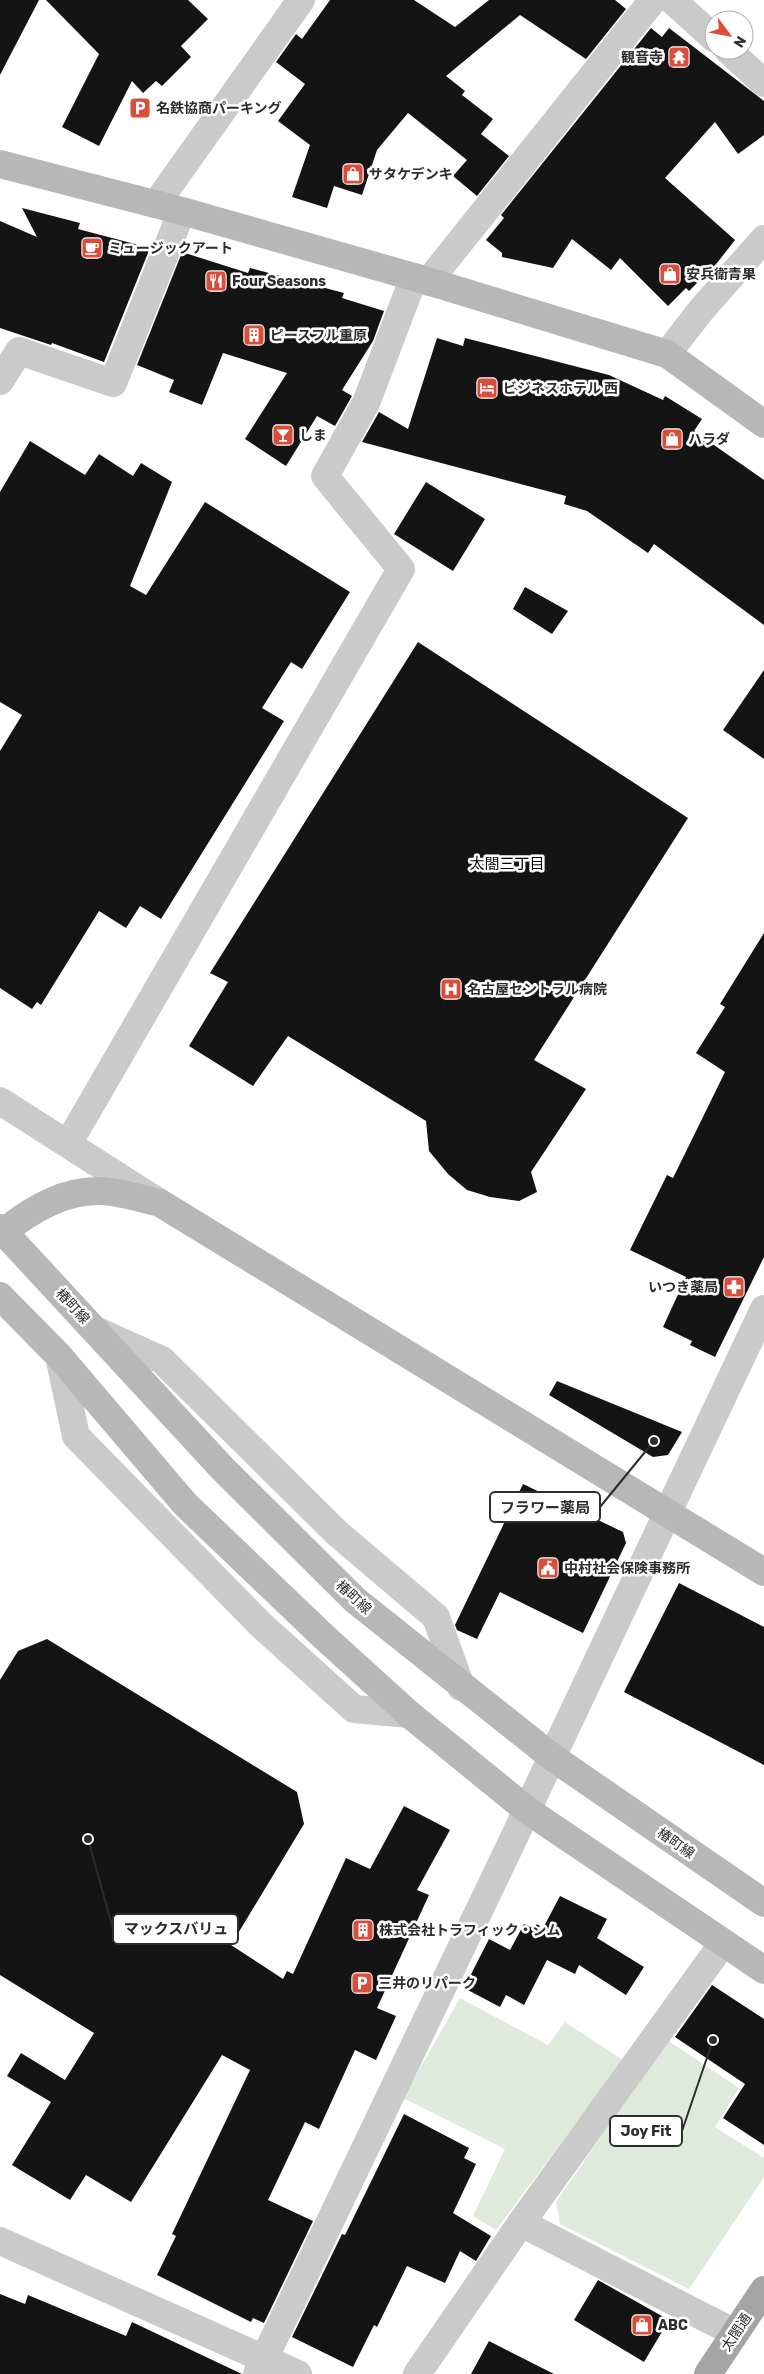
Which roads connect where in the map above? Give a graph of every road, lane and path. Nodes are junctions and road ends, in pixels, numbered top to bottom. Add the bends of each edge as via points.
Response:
1 (301, 0) edge
2 (654, 0) edge
3 (672, 0) edge
4 (704, 29) edge
5 (739, 60) edge
6 (764, 82) edge
7 (0, 164) edge
8 (169, 207) junction
9 (764, 239) edge
10 (421, 280) junction
11 (667, 354) junction
12 (0, 381) edge
13 (764, 424) edge
14 (0, 1101) edge
15 (68, 1144) junction
16 (160, 1203) junction
17 (1, 1232) edge
18 (0, 1296) edge
19 (764, 1309) edge
20 (95, 1330) junction
21 (59, 1356) junction
22 (668, 1514) junction
23 (764, 1572) edge
24 (461, 1687) junction
25 (409, 1714) junction
26 (552, 1758) junction
27 (527, 1810) junction
28 (761, 1895) edge
29 (723, 1943) junction
30 (764, 1970) edge
31 (520, 2223) junction
32 (0, 2241) edge
33 (764, 2290) edge
34 (735, 2333) junction
35 (261, 2367) edge
36 (298, 2374) edge
37 (417, 2374) edge
38 (708, 2374) edge

1 - 8 street
2 - 10 street
3 - 4 street
5 - 6 street
7 - 8 street
8 - 10 street
8 - 12 street via 113,383 19,351
9 - 11 street
10 - 11 street
10 - 15 street via 366,402 325,476 400,569
11 - 13 street
14 - 15 street
15 - 16 street
16 - 17 street via 109,1192 76,1192 41,1206
16 - 22 street
17 - 20 street, 椿町線
18 - 21 street
19 - 22 street
20 - 24 street, 椿町線 via 223,1468 355,1600
20 - 24 street via 162,1360 336,1533 436,1617
21 - 25 street via 185,1504
21 - 25 street via 76,1436 260,1624 354,1709
22 - 23 street
22 - 26 street
24 - 26 street, 椿町線
25 - 27 street
26 - 27 street
26 - 28 street, 椿町線
27 - 29 street
27 - 35 street
29 - 30 street
29 - 31 street
31 - 34 street
31 - 37 street
32 - 35 street
33 - 34 main road, 太閤通
34 - 38 main road, 太閤通
35 - 36 street

